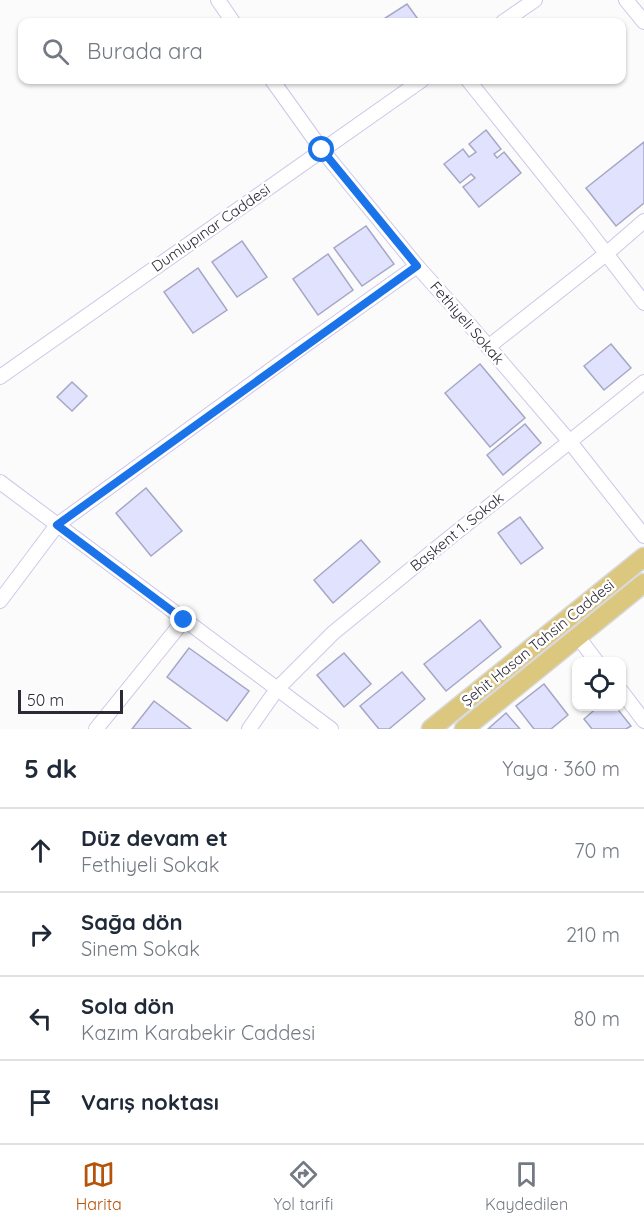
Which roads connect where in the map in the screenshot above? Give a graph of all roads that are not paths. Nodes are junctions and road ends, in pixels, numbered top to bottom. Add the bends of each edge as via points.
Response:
1 (218, 0) edge
2 (536, 0) edge
3 (626, 0) edge
4 (230, 18) edge
5 (509, 18) edge
6 (644, 22) edge
7 (275, 84) edge
8 (416, 84) edge
9 (471, 84) edge
10 (322, 150) junction
11 (644, 221) edge
12 (606, 254) junction
13 (417, 266) junction
14 (644, 303) edge
15 (488, 347) junction
16 (0, 377) edge
17 (644, 382) edge
18 (570, 442) junction
19 (0, 482) edge
20 (57, 525) junction
21 (644, 536) edge
22 (644, 557) edge
23 (644, 583) edge
24 (0, 601) edge
25 (184, 620) junction
26 (578, 637) junction
27 (593, 657) edge
28 (277, 689) junction
29 (626, 698) edge
30 (644, 720) edge
31 (96, 729) edge
32 (249, 729) edge
33 (331, 729) edge
34 (431, 729) edge
35 (464, 729) edge

1 - 4 street
2 - 5 street
3 - 6 street
7 - 10 street, Fethiyeli Sokak
8 - 10 street, Dumlupınar Caddesi
9 - 12 street
10 - 13 street, Fethiyeli Sokak
10 - 16 street, Dumlupınar Caddesi
11 - 12 street
12 - 14 street
12 - 15 street
13 - 15 street, Fethiyeli Sokak
13 - 20 street
15 - 18 street, Fethiyeli Sokak
17 - 18 street, Başkent 1. Sokak
18 - 21 street, Fethiyeli Sokak
18 - 28 street, Başkent 1. Sokak via 333,633
19 - 20 street
20 - 24 street
20 - 25 street
22 - 34 main road, Şehit Hasan Tahsin Caddesi
23 - 26 main road, Şehit Hasan Tahsin Caddesi
25 - 28 street
25 - 31 street
26 - 27 street
26 - 35 main road, Şehit Hasan Tahsin Caddesi
28 - 32 street, Başkent 1. Sokak
28 - 33 street
29 - 30 street

